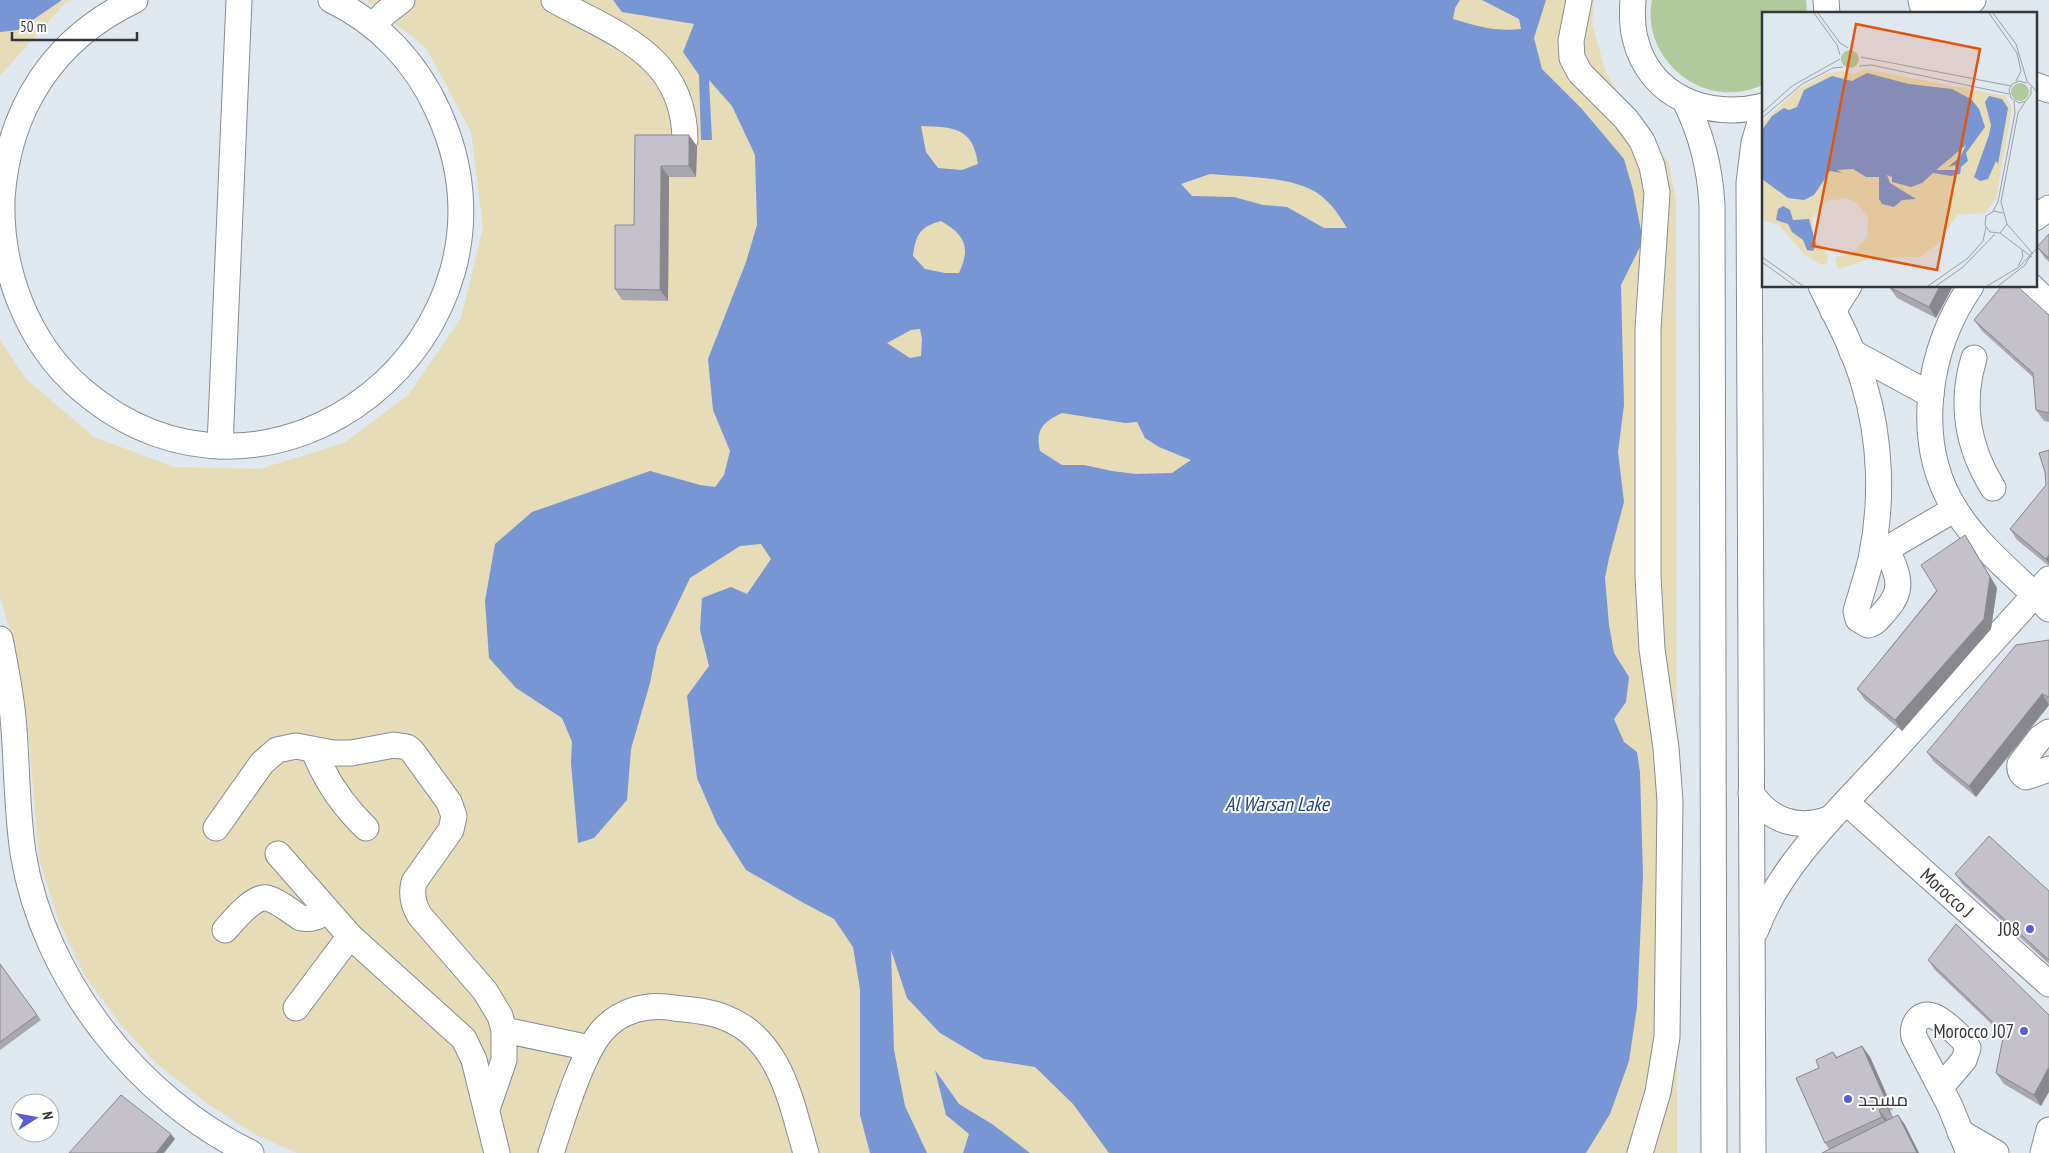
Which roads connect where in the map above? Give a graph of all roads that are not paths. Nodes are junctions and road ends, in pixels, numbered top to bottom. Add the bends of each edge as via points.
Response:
1 (135, 0) edge
2 (239, 0) edge
3 (331, 0) edge
4 (402, 0) edge
5 (554, 0) edge
6 (1579, 0) edge
7 (1633, 0) edge
8 (1921, 0) edge
9 (1974, 0) edge
10 (1932, 12) edge
11 (1938, 12) edge
12 (374, 25) junction
13 (2036, 86) edge
14 (34, 87) junction
15 (2049, 90) edge
16 (1685, 101) junction
17 (1762, 106) edge
18 (1762, 115) edge
19 (0, 120) edge
20 (685, 140) edge
21 (2049, 208) edge
22 (2036, 217) edge
23 (1822, 288) edge
24 (1848, 288) edge
25 (1970, 288) edge
26 (2033, 288) edge
27 (0, 294) edge
28 (2049, 304) edge
29 (1834, 311) junction
30 (31, 327) junction
31 (1852, 352) junction
32 (1974, 358) dead end
33 (1930, 395) junction
34 (1969, 433) junction
35 (220, 446) junction
36 (1932, 446) junction
37 (1993, 488) dead end
38 (1955, 509) junction
39 (2044, 594) edge
40 (0, 639) edge
41 (2049, 732) edge
42 (314, 751) junction
43 (2049, 769) edge
44 (1751, 792) junction
45 (1839, 810) junction
46 (216, 828) dead end
47 (366, 828) dead end
48 (278, 854) dead end
49 (326, 910) junction
50 (224, 930) dead end
51 (350, 936) junction
52 (1752, 939) junction
53 (2049, 984) edge
54 (296, 1008) dead end
55 (504, 1030) junction
56 (590, 1048) junction
57 (1941, 1087) dead end
58 (487, 1110) junction
59 (2049, 1130) edge
60 (1964, 1142) edge
61 (251, 1153) edge
62 (497, 1153) edge
63 (551, 1153) edge
64 (806, 1153) edge
65 (1640, 1153) edge
66 (1714, 1153) edge
67 (1753, 1153) edge
68 (1996, 1153) edge
69 (2043, 1153) edge

1 - 14 street via 83,33 59,55
2 - 35 street
3 - 12 street
4 - 12 street
5 - 20 street via 637,47 661,68 680,102
6 - 65 street via 1571,41 1572,58 1580,73 1626,119 1642,141 1652,166 1657,194 1648,329 1648,566 1652,649 1670,801 1667,1037 1658,1092
7 - 16 street via 1635,40 1643,58 1668,90
8 - 10 street via 1925,10
9 - 11 street
12 - 35 street via 419,76 435,102 452,148 459,181 461,220 457,260 449,287 417,347 389,378 355,406 321,425 288,437
13 - 15 street
14 - 19 street
14 - 30 street via 12,142 2,201 2,230 8,265
16 - 17 street via 1725,111
16 - 66 street via 1705,151 1712,205
18 - 44 street via 1748,183
21 - 22 street
23 - 29 street
24 - 29 street
25 - 33 street via 1946,335
26 - 28 street
27 - 30 street
29 - 31 street
30 - 35 street via 59,367 110,411 163,436
31 - 33 street
31 - 38 street via 1864,384 1877,450 1879,554
32 - 34 street via 1968,386
33 - 36 street
34 - 36 street
34 - 37 street via 1976,456
36 - 38 street via 1941,478
38 - 39 street via 1984,545
39 - 45 street
40 - 61 street via 14,727 24,856 37,908 58,958 96,1020 144,1078 190,1116
41 - 43 street via 2040,738 2019,768 2026,777
42 - 46 street via 286,747 268,756
42 - 47 street via 335,793
42 - 55 street via 351,753 394,745 407,747 449,802 454,816 451,830 417,875 413,888 414,903 420,916 494,1003
44 - 45 street via 1766,810 1786,822 1809,824
44 - 52 street
45 - 52 street via 1778,885
45 - 53 street, Morocco J
48 - 49 street
49 - 50 street via 318,917 307,919 262,898 253,902
49 - 51 street
51 - 54 street
51 - 58 street via 464,1039 474,1060
52 - 67 street
55 - 56 street
55 - 58 street via 504,1060
56 - 63 street
56 - 64 street via 612,1021 643,1007 666,1006 726,1018 762,1043 778,1067
57 - 60 street
58 - 62 street
59 - 69 street
60 - 68 street

